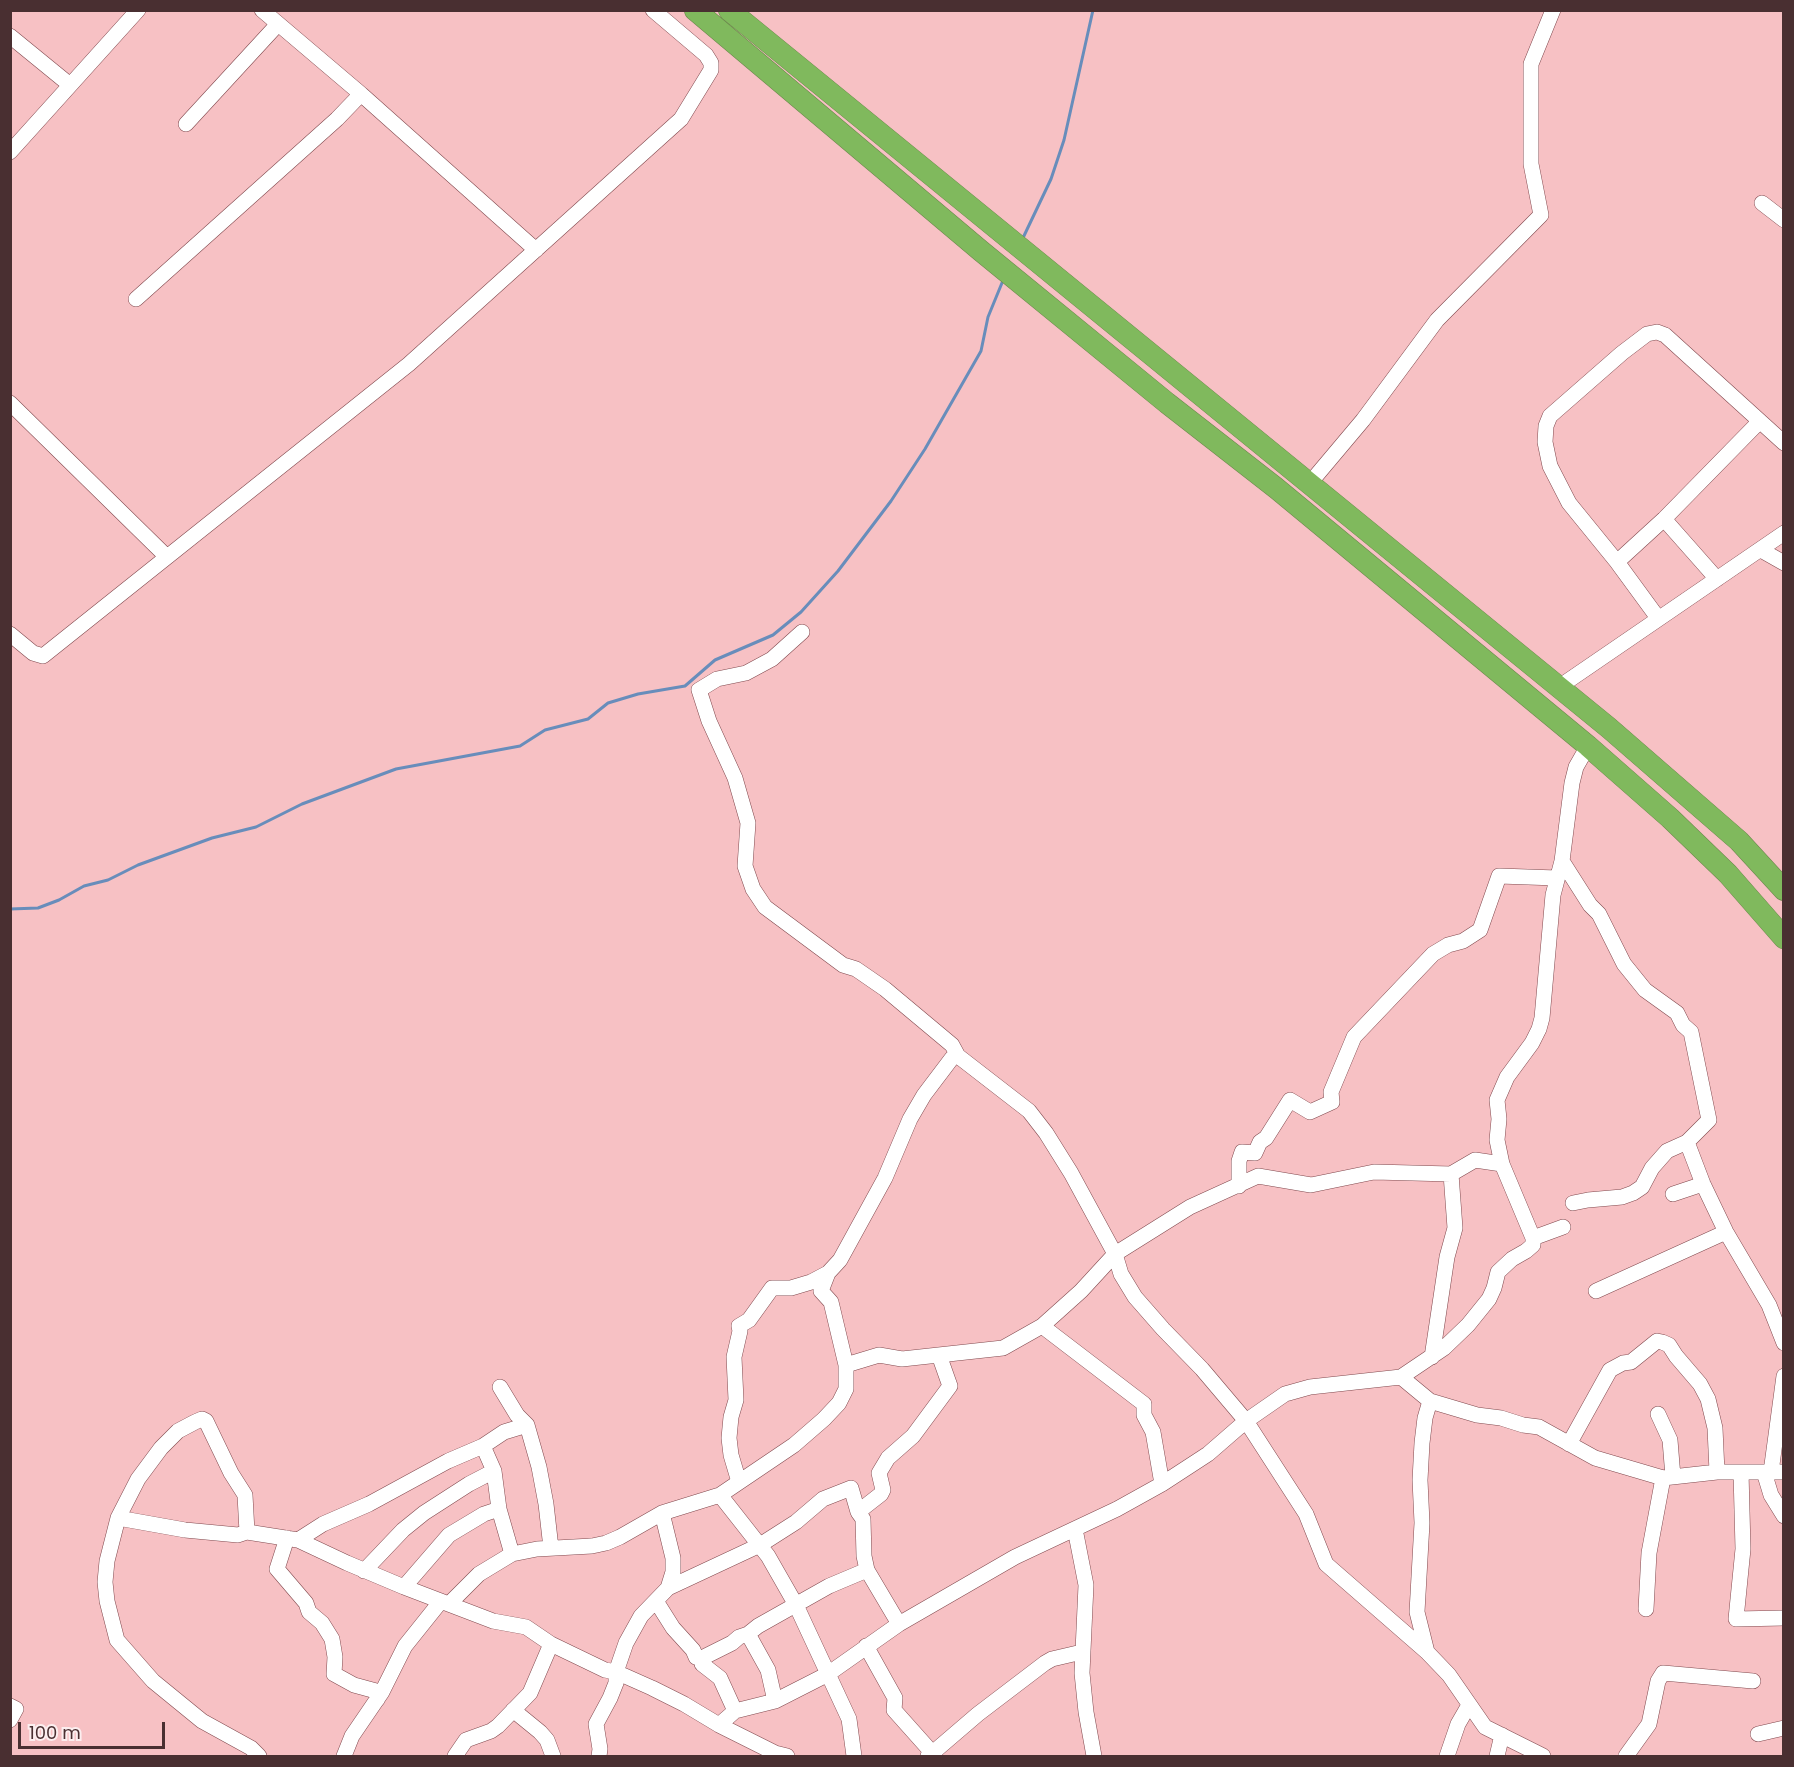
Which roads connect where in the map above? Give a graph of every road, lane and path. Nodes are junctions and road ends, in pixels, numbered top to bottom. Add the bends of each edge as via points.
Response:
1 (138, 10) edge
2 (262, 10) edge
3 (653, 10) edge
4 (695, 10) edge
5 (729, 10) edge
6 (1553, 10) edge
7 (278, 24) junction
8 (10, 36) edge
9 (70, 85) junction
10 (361, 94) junction
11 (186, 124) dead end
12 (10, 152) edge
13 (1762, 203) dead end
14 (1784, 220) edge
15 (536, 250) junction
16 (136, 299) dead end
17 (10, 403) edge
18 (1760, 421) junction
19 (1784, 443) edge
20 (1310, 483) junction
21 (1664, 519) junction
22 (1784, 533) edge
23 (1761, 550) junction
24 (167, 557) junction
25 (1617, 562) junction
26 (1784, 563) edge
27 (1717, 579) junction
28 (1659, 618) junction
29 (802, 632) dead end
30 (10, 634) edge
31 (1559, 687) junction
32 (1588, 746) junction
33 (1562, 861) junction
34 (1557, 878) junction
35 (1784, 890) edge
36 (1784, 938) edge
37 (958, 1056) junction
38 (1687, 1142) junction
39 (1502, 1164) junction
40 (1451, 1174) junction
41 (1703, 1184) junction
42 (1239, 1186) junction
43 (1673, 1194) dead end
44 (1573, 1203) dead end
45 (1563, 1227) dead end
46 (1726, 1232) junction
47 (1533, 1238) junction
48 (1114, 1254) junction
49 (828, 1274) junction
50 (1596, 1291) dead end
51 (1042, 1326) junction
52 (1784, 1343) edge
53 (944, 1354) junction
54 (1432, 1357) junction
55 (846, 1365) junction
56 (1784, 1376) edge
57 (1401, 1377) junction
58 (500, 1387) dead end
59 (1430, 1401) junction
60 (1781, 1402) edge
61 (1658, 1414) dead end
62 (1246, 1420) junction
63 (527, 1425) junction
64 (1569, 1444) junction
65 (483, 1446) junction
66 (494, 1471) junction
67 (1717, 1472) junction
68 (1741, 1472) junction
69 (1773, 1472) edge
70 (1668, 1477) junction
71 (739, 1482) junction
72 (1162, 1484) junction
73 (720, 1495) junction
74 (499, 1509) junction
75 (662, 1512) junction
76 (858, 1512) junction
77 (1784, 1516) edge
78 (118, 1518) junction
79 (1075, 1529) junction
80 (247, 1532) junction
81 (293, 1539) junction
82 (760, 1545) junction
83 (551, 1548) junction
84 (512, 1554) junction
85 (364, 1570) junction
86 (867, 1570) junction
87 (404, 1587) junction
88 (668, 1588) junction
89 (656, 1601) junction
90 (445, 1602) junction
91 (796, 1605) junction
92 (1646, 1609) dead end
93 (1784, 1618) edge
94 (898, 1624) junction
95 (748, 1634) junction
96 (551, 1644) junction
97 (866, 1646) junction
98 (1082, 1652) junction
99 (1427, 1652) junction
100 (702, 1658) junction
101 (616, 1672) junction
102 (828, 1674) junction
103 (1753, 1681) dead end
104 (377, 1700) junction
105 (775, 1701) junction
106 (1469, 1705) junction
107 (10, 1706) edge
108 (513, 1710) junction
109 (735, 1711) junction
110 (10, 1720) edge
111 (719, 1725) junction
112 (1784, 1728) edge
113 (1758, 1734) dead end
114 (1502, 1735) junction
115 (259, 1756) edge
116 (344, 1756) edge
117 (455, 1756) edge
118 (553, 1756) edge
119 (599, 1756) edge
120 (787, 1756) edge
121 (854, 1756) edge
122 (928, 1756) edge
123 (1094, 1756) edge
124 (1447, 1756) edge
125 (1497, 1756) edge
126 (1543, 1756) edge
127 (1626, 1756) edge

1 - 9 street
2 - 7 street
3 - 15 street via 706,55 711,70 681,119
4 - 32 highway via 981,251
5 - 20 highway
6 - 20 street via 1531,64 1531,165 1541,215 1437,320
7 - 10 street
7 - 11 street
8 - 9 street
9 - 12 street
10 - 15 street
10 - 16 street
13 - 14 street
15 - 24 street via 409,364
17 - 24 street
18 - 19 street
18 - 21 street
18 - 25 street via 1657,332 1647,334 1622,353 1550,416 1545,442 1550,466 1569,503
20 - 31 highway
21 - 25 street
21 - 27 street
22 - 23 street
23 - 26 street
23 - 27 street
24 - 30 street via 43,656 33,653
25 - 28 street
27 - 28 street
28 - 31 street
29 - 37 street via 772,659 699,690 735,778 748,823 745,866 753,889 765,907 843,965 885,989 952,1045
31 - 35 highway via 1739,841
32 - 33 street via 1572,783
32 - 36 highway via 1728,874
33 - 34 street
33 - 38 street via 1599,914 1624,964 1645,990 1677,1013 1691,1032 1709,1120
34 - 39 street via 1542,1018 1532,1043 1507,1077 1497,1100 1497,1140
34 - 42 street via 1499,876 1480,930 1433,954 1354,1037 1331,1092 1332,1102 1310,1112 1290,1100 1255,1153 1242,1152
37 - 48 street via 1035,1118 1071,1173
37 - 49 street via 952,1058 919,1103 885,1178 840,1260
38 - 41 street
38 - 44 street via 1667,1151 1642,1187 1633,1193
39 - 40 street via 1475,1160
39 - 47 street
40 - 42 street via 1374,1172 1311,1185 1258,1176
40 - 54 street via 1455,1228
41 - 43 street
41 - 46 street
42 - 48 street via 1190,1207
45 - 47 street
46 - 50 street
46 - 52 street via 1768,1305
47 - 54 street via 1533,1245 1512,1258 1489,1299 1468,1325
48 - 51 street via 1082,1291
48 - 62 street via 1135,1297
49 - 55 street via 821,1291 831,1302
49 - 71 street via 792,1288 772,1288 749,1320 739,1326 734,1357 736,1400 729,1438
51 - 53 street via 1003,1348
51 - 72 street via 1143,1404 1153,1432
53 - 55 street via 902,1359 879,1355
53 - 76 street via 950,1386 913,1436 888,1458 879,1473 882,1494
54 - 57 street
55 - 71 street via 846,1389 839,1403 794,1444
56 - 60 street
57 - 59 street
57 - 62 street via 1310,1387 1285,1394
58 - 63 street
59 - 64 street via 1539,1427
59 - 99 street via 1422,1443 1417,1612
60 - 69 street
61 - 70 street via 1670,1440
62 - 72 street via 1208,1454
62 - 99 street via 1306,1514 1326,1564
63 - 65 street via 504,1432
63 - 83 street via 539,1467
64 - 67 street via 1610,1370 1632,1362 1657,1341 1669,1345 1708,1399 1715,1428
64 - 70 street via 1595,1458
65 - 66 street
65 - 81 street
66 - 74 street
66 - 85 street via 424,1513
67 - 68 street
67 - 70 street
68 - 69 street
68 - 93 street via 1743,1550 1736,1619
69 - 77 street via 1771,1495
70 - 92 street via 1648,1553
71 - 73 street
72 - 79 street
73 - 75 street
73 - 82 street
74 - 84 street
74 - 87 street via 449,1535
75 - 83 street via 606,1543
75 - 88 street via 673,1558
76 - 82 street via 851,1488 823,1500
76 - 86 street
78 - 80 street via 185,1530 238,1535
78 - 80 street via 138,1479 161,1448 178,1431 202,1419 245,1495
78 - 115 street via 105,1582 117,1640 180,1705
79 - 94 street via 1015,1557
79 - 98 street via 1086,1585
80 - 81 street
81 - 85 street
81 - 104 street via 277,1569 332,1639 334,1674 376,1691 380,1694
82 - 88 street
82 - 91 street
83 - 84 street
84 - 90 street
85 - 87 street
86 - 91 street
86 - 94 street
87 - 90 street
88 - 89 street
89 - 100 street via 696,1657
89 - 101 street via 635,1626
90 - 96 street via 493,1621 526,1628
90 - 104 street via 405,1646
91 - 95 street
91 - 102 street
94 - 97 street
95 - 100 street
95 - 105 street via 768,1670
96 - 101 street
96 - 108 street via 533,1687
97 - 102 street
97 - 122 street via 895,1698 894,1710 927,1747
98 - 122 street via 1052,1659 1037,1669
98 - 123 street
99 - 106 street
100 - 109 street via 702,1664 720,1678
101 - 111 street
101 - 119 street via 616,1683 596,1724
102 - 105 street
102 - 121 street via 849,1719
103 - 127 street via 1663,1673 1649,1724
104 - 116 street via 352,1736
105 - 109 street
106 - 114 street via 1485,1727
106 - 124 street
107 - 110 street via 16,1709
108 - 117 street via 491,1731 466,1740
108 - 118 street via 540,1731
109 - 111 street
111 - 120 street
112 - 113 street
114 - 125 street
114 - 126 street

